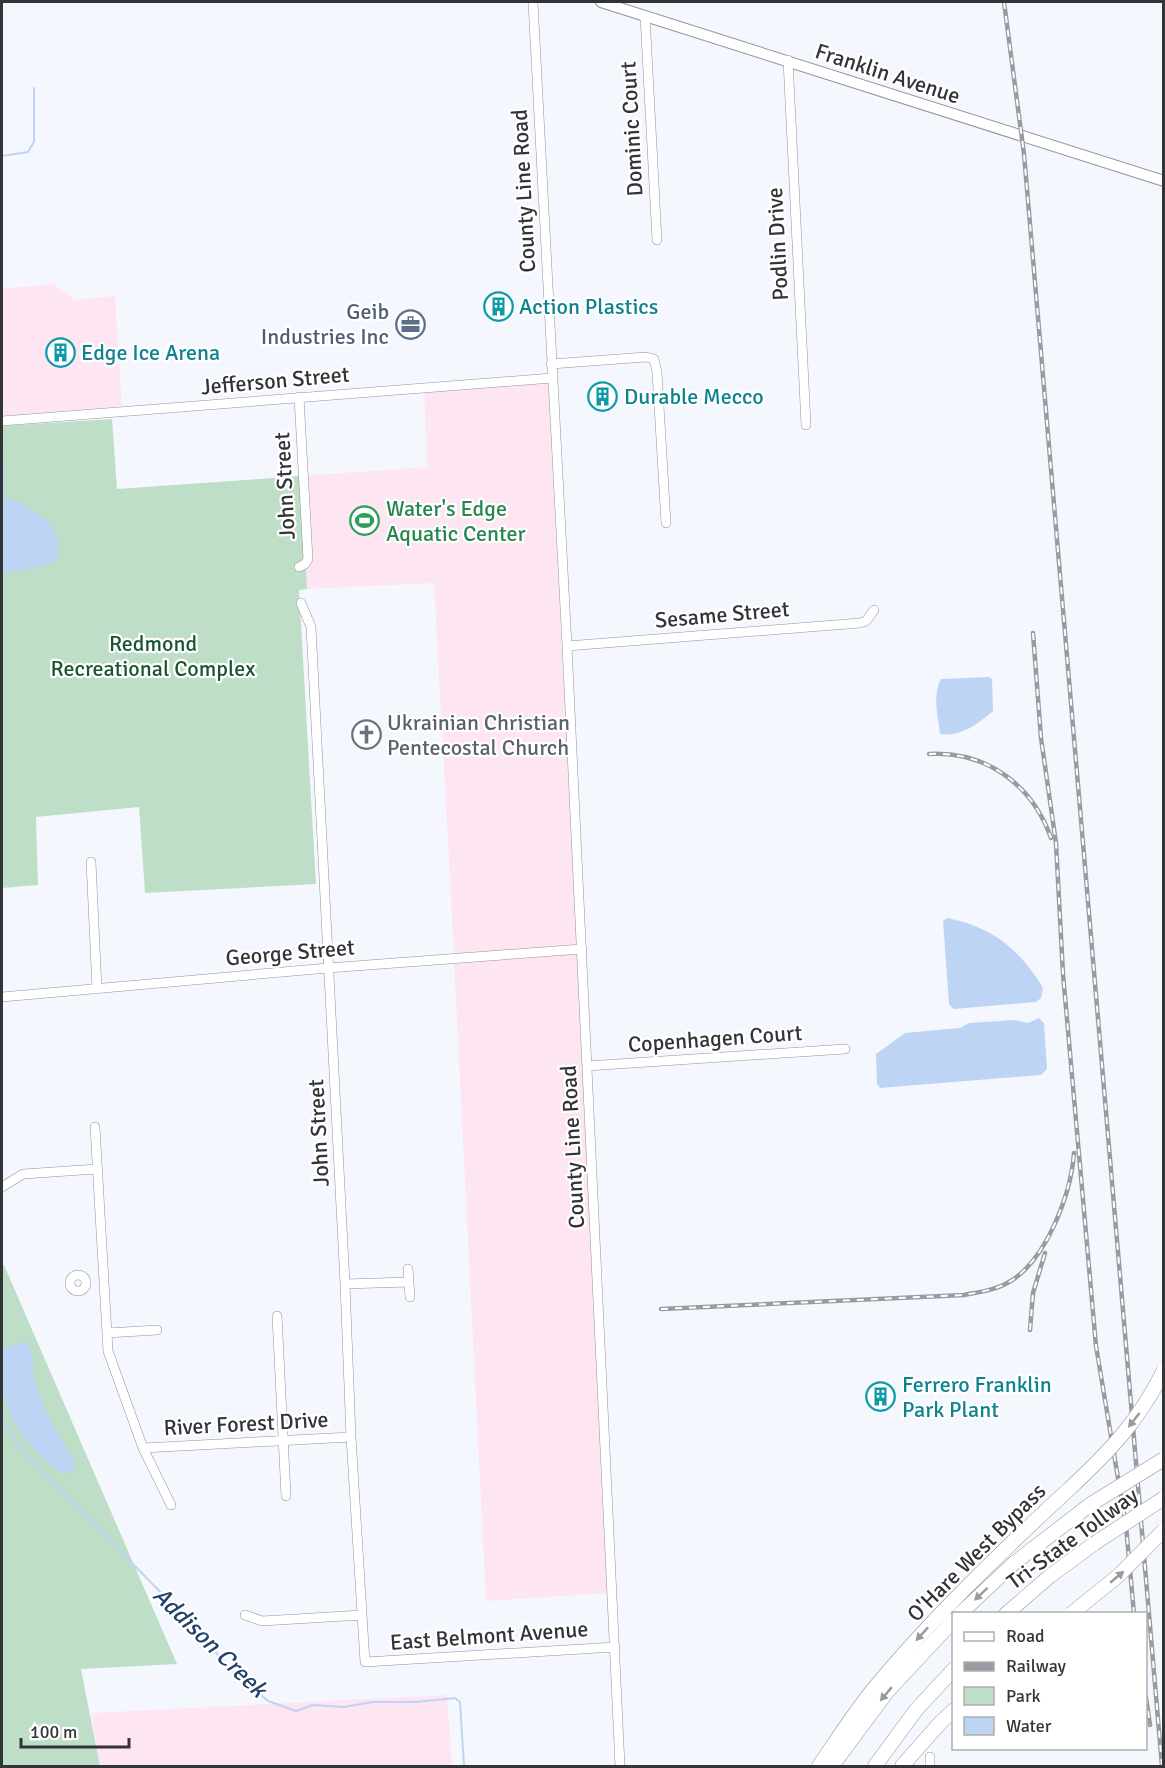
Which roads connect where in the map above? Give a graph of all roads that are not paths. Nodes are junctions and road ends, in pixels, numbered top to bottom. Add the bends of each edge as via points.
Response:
1 (533, 2) edge
2 (601, 2) edge
3 (645, 16) junction
4 (788, 60) junction
5 (1164, 181) edge
6 (657, 240) dead end
7 (551, 364) junction
8 (552, 378) junction
9 (298, 397) junction
10 (2, 421) edge
11 (807, 425) dead end
12 (666, 523) dead end
13 (299, 567) dead end
14 (301, 603) dead end
15 (874, 610) dead end
16 (567, 646) junction
17 (91, 862) dead end
18 (582, 949) junction
19 (328, 968) junction
20 (97, 989) junction
21 (2, 997) edge
22 (845, 1049) dead end
23 (587, 1066) junction
24 (95, 1127) dead end
25 (98, 1169) junction
26 (2, 1187) edge
27 (408, 1269) dead end
28 (104, 1281) junction
29 (86, 1282) dead end
30 (408, 1282) junction
31 (345, 1284) junction
32 (410, 1297) dead end
33 (277, 1316) dead end
34 (157, 1330) dead end
35 (107, 1333) junction
36 (1164, 1370) edge
37 (351, 1437) junction
38 (282, 1439) junction
39 (143, 1448) junction
40 (1164, 1459) edge
41 (286, 1496) dead end
42 (1164, 1498) edge
43 (171, 1505) dead end
44 (1164, 1530) edge
45 (962, 1612) edge
46 (1008, 1612) edge
47 (1073, 1612) edge
48 (245, 1615) dead end
49 (362, 1615) junction
50 (952, 1622) edge
51 (615, 1647) junction
52 (365, 1662) joint
53 (952, 1671) edge
54 (952, 1712) edge
55 (620, 1767) edge
56 (819, 1767) edge
57 (831, 1767) edge
58 (875, 1767) edge
59 (902, 1767) edge

1 - 7 street, County Line Road
2 - 3 main road, Franklin Avenue
3 - 4 main road, Franklin Avenue
3 - 6 street, Dominic Court
4 - 5 main road, Franklin Avenue
4 - 11 street, Podlin Drive
7 - 8 street, County Line Road
7 - 12 street via 654,359
8 - 9 street, Jefferson Street
8 - 16 street, County Line Road
9 - 10 street, Jefferson Street
9 - 13 street, John Street via 308,559
14 - 19 street, John Street via 311,627
15 - 16 street, Sesame Street via 860,623
16 - 18 street, County Line Road
17 - 20 street
18 - 19 street, George Street
18 - 23 street, County Line Road
19 - 20 street, George Street
19 - 31 street, John Street
20 - 21 street, George Street
22 - 23 street, Copenhagen Court
23 - 51 street, County Line Road
24 - 25 street
25 - 26 street via 24,1174
25 - 28 street
27 - 30 street
28 - 29 street
28 - 35 street
30 - 31 street
30 - 32 street
31 - 37 street, John Street
33 - 38 street
34 - 35 street
35 - 39 street via 108,1351
36 -> 56 highway, O'Hare West Bypass, bridge via 1138,1416 1106,1455 977,1575 900,1657
37 - 38 street, River Forest Drive
37 - 49 street, John Street
38 - 39 street, River Forest Drive
38 - 41 street
39 - 43 street
40 -> 45 highway, Tri-State Tollway, bridge via 1091,1504 1013,1564
42 - 46 highway, Tri-State Tollway, bridge via 1095,1543
47 -> 44 highway, bridge via 1118,1576
48 - 49 street via 261,1621
49 - 52 street, John Street
50 -> 57 highway via 887,1692
51 - 52 street, East Belmont Avenue
51 - 55 street, County Line Road
53 - 58 highway via 916,1710
54 - 59 highway

